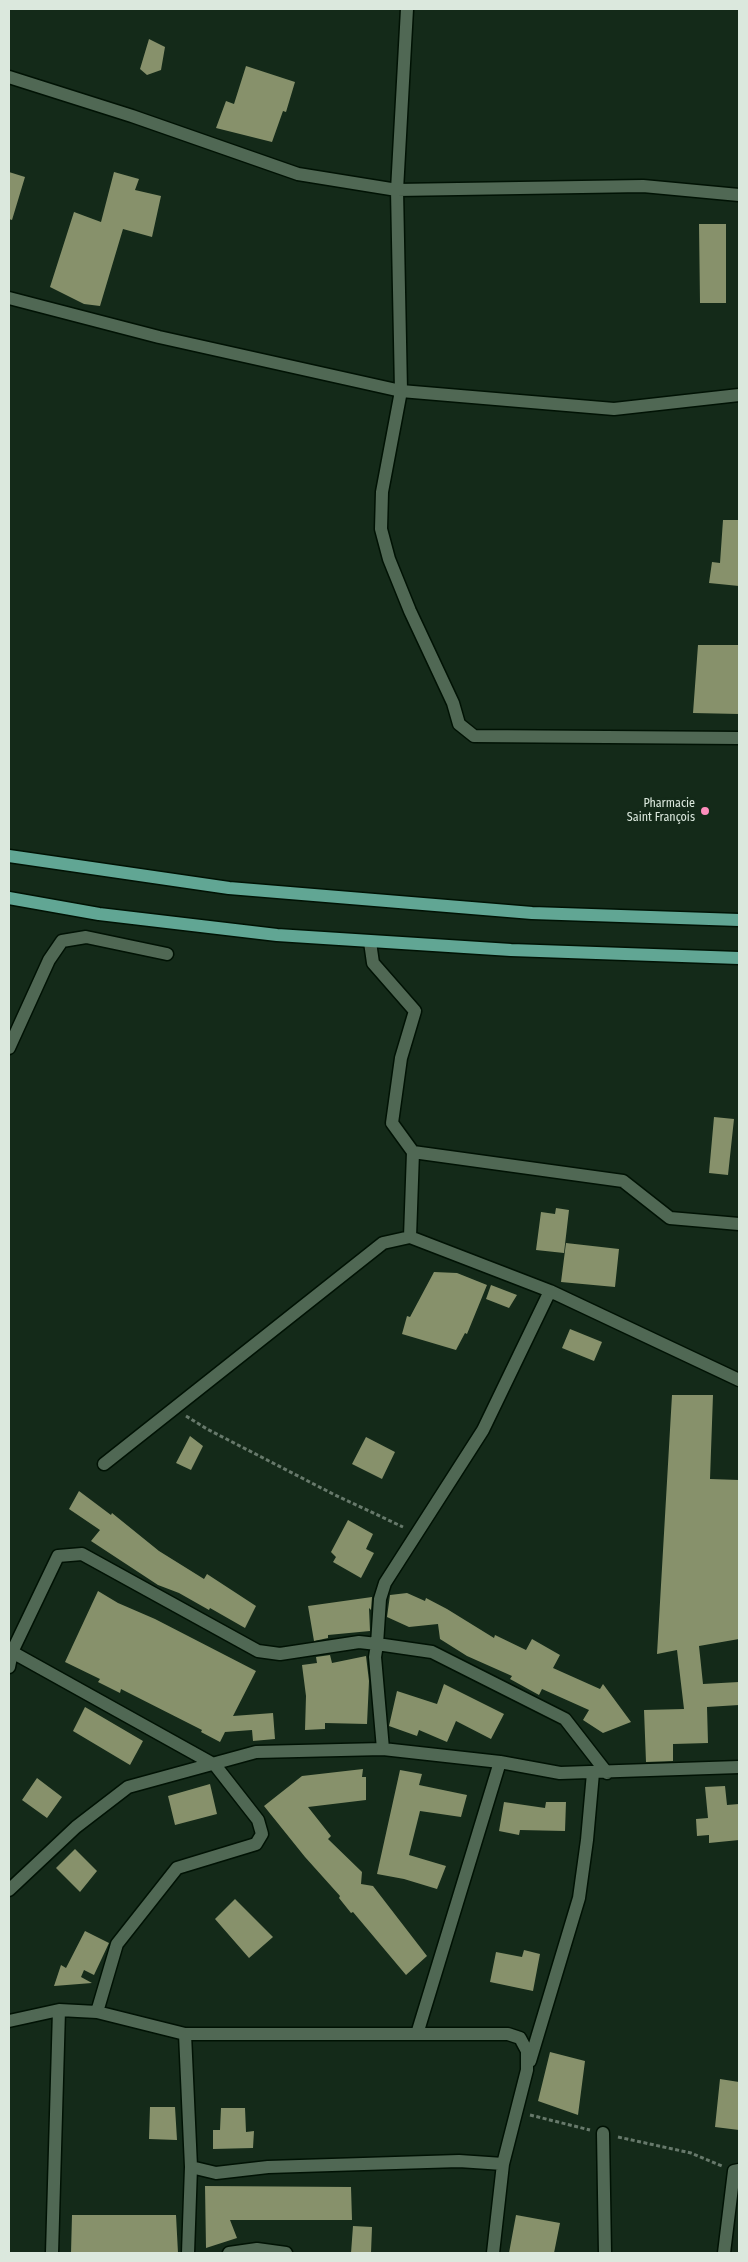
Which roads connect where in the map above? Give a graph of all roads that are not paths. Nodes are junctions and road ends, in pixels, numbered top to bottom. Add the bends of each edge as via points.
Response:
1 (407, 9) edge
2 (9, 77) edge
3 (397, 190) junction
4 (739, 195) edge
5 (9, 298) edge
6 (401, 391) junction
7 (739, 395) edge
8 (739, 738) edge
9 (9, 856) edge
10 (9, 898) edge
11 (739, 920) edge
12 (370, 942) junction
13 (167, 954) dead end
14 (739, 958) edge
15 (9, 1048) edge
16 (413, 1152) junction
17 (739, 1224) edge
18 (410, 1237) junction
19 (550, 1291) junction
20 (739, 1380) edge
21 (104, 1464) dead end
22 (377, 1644) junction
23 (12, 1652) junction
24 (9, 1667) edge
25 (383, 1749) junction
26 (500, 1762) junction
27 (215, 1765) junction
28 (739, 1767) edge
29 (592, 1773) junction
30 (607, 1773) junction
31 (9, 1890) edge
32 (59, 2010) junction
33 (97, 2012) junction
34 (9, 2021) edge
35 (185, 2034) junction
36 (417, 2034) junction
37 (527, 2070) junction
38 (603, 2134) road end
39 (503, 2164) junction
40 (191, 2167) junction
41 (736, 2170) edge
42 (52, 2253) edge
43 (188, 2253) edge
44 (229, 2253) edge
45 (286, 2253) edge
46 (493, 2253) edge
47 (605, 2253) edge
48 (724, 2253) edge

1 - 3 street
2 - 3 street via 298,174
3 - 4 street via 642,186
3 - 6 street
5 - 6 street via 159,338
6 - 7 street via 614,409
6 - 8 street via 382,492 381,529 389,559 453,703 459,724 474,736
9 - 11 main road via 229,888 532,913
10 - 12 main road via 194,926
12 - 14 main road
12 - 16 street via 374,963 415,1011 400,1058 392,1123
13 - 15 street via 86,937 62,941 49,960
16 - 17 street via 623,1181 670,1218
16 - 18 street
18 - 19 street
18 - 21 street via 383,1243
19 - 20 street
19 - 22 street via 483,1430 385,1583 380,1599
22 - 23 street via 359,1642 280,1654 258,1651 82,1554 58,1556
22 - 25 street via 375,1657
22 - 30 street via 432,1652 565,1719
23 - 24 street
23 - 27 street
25 - 26 street
25 - 27 street via 256,1752
26 - 29 street via 560,1773
26 - 36 street
27 - 31 street via 128,1787 76,1827
27 - 33 street via 258,1820 262,1834 256,1844 177,1868 117,1944
28 - 30 street
29 - 30 street
29 - 37 street via 579,1898
32 - 33 street
32 - 34 street
32 - 42 street
33 - 35 street
35 - 36 street
35 - 40 street
36 - 37 street via 508,2034 520,2038 524,2044
37 - 39 street
38 - 47 street
39 - 40 street via 459,2161 268,2167 216,2173
39 - 46 street
40 - 43 street
41 - 48 street
44 - 45 street via 257,2249

